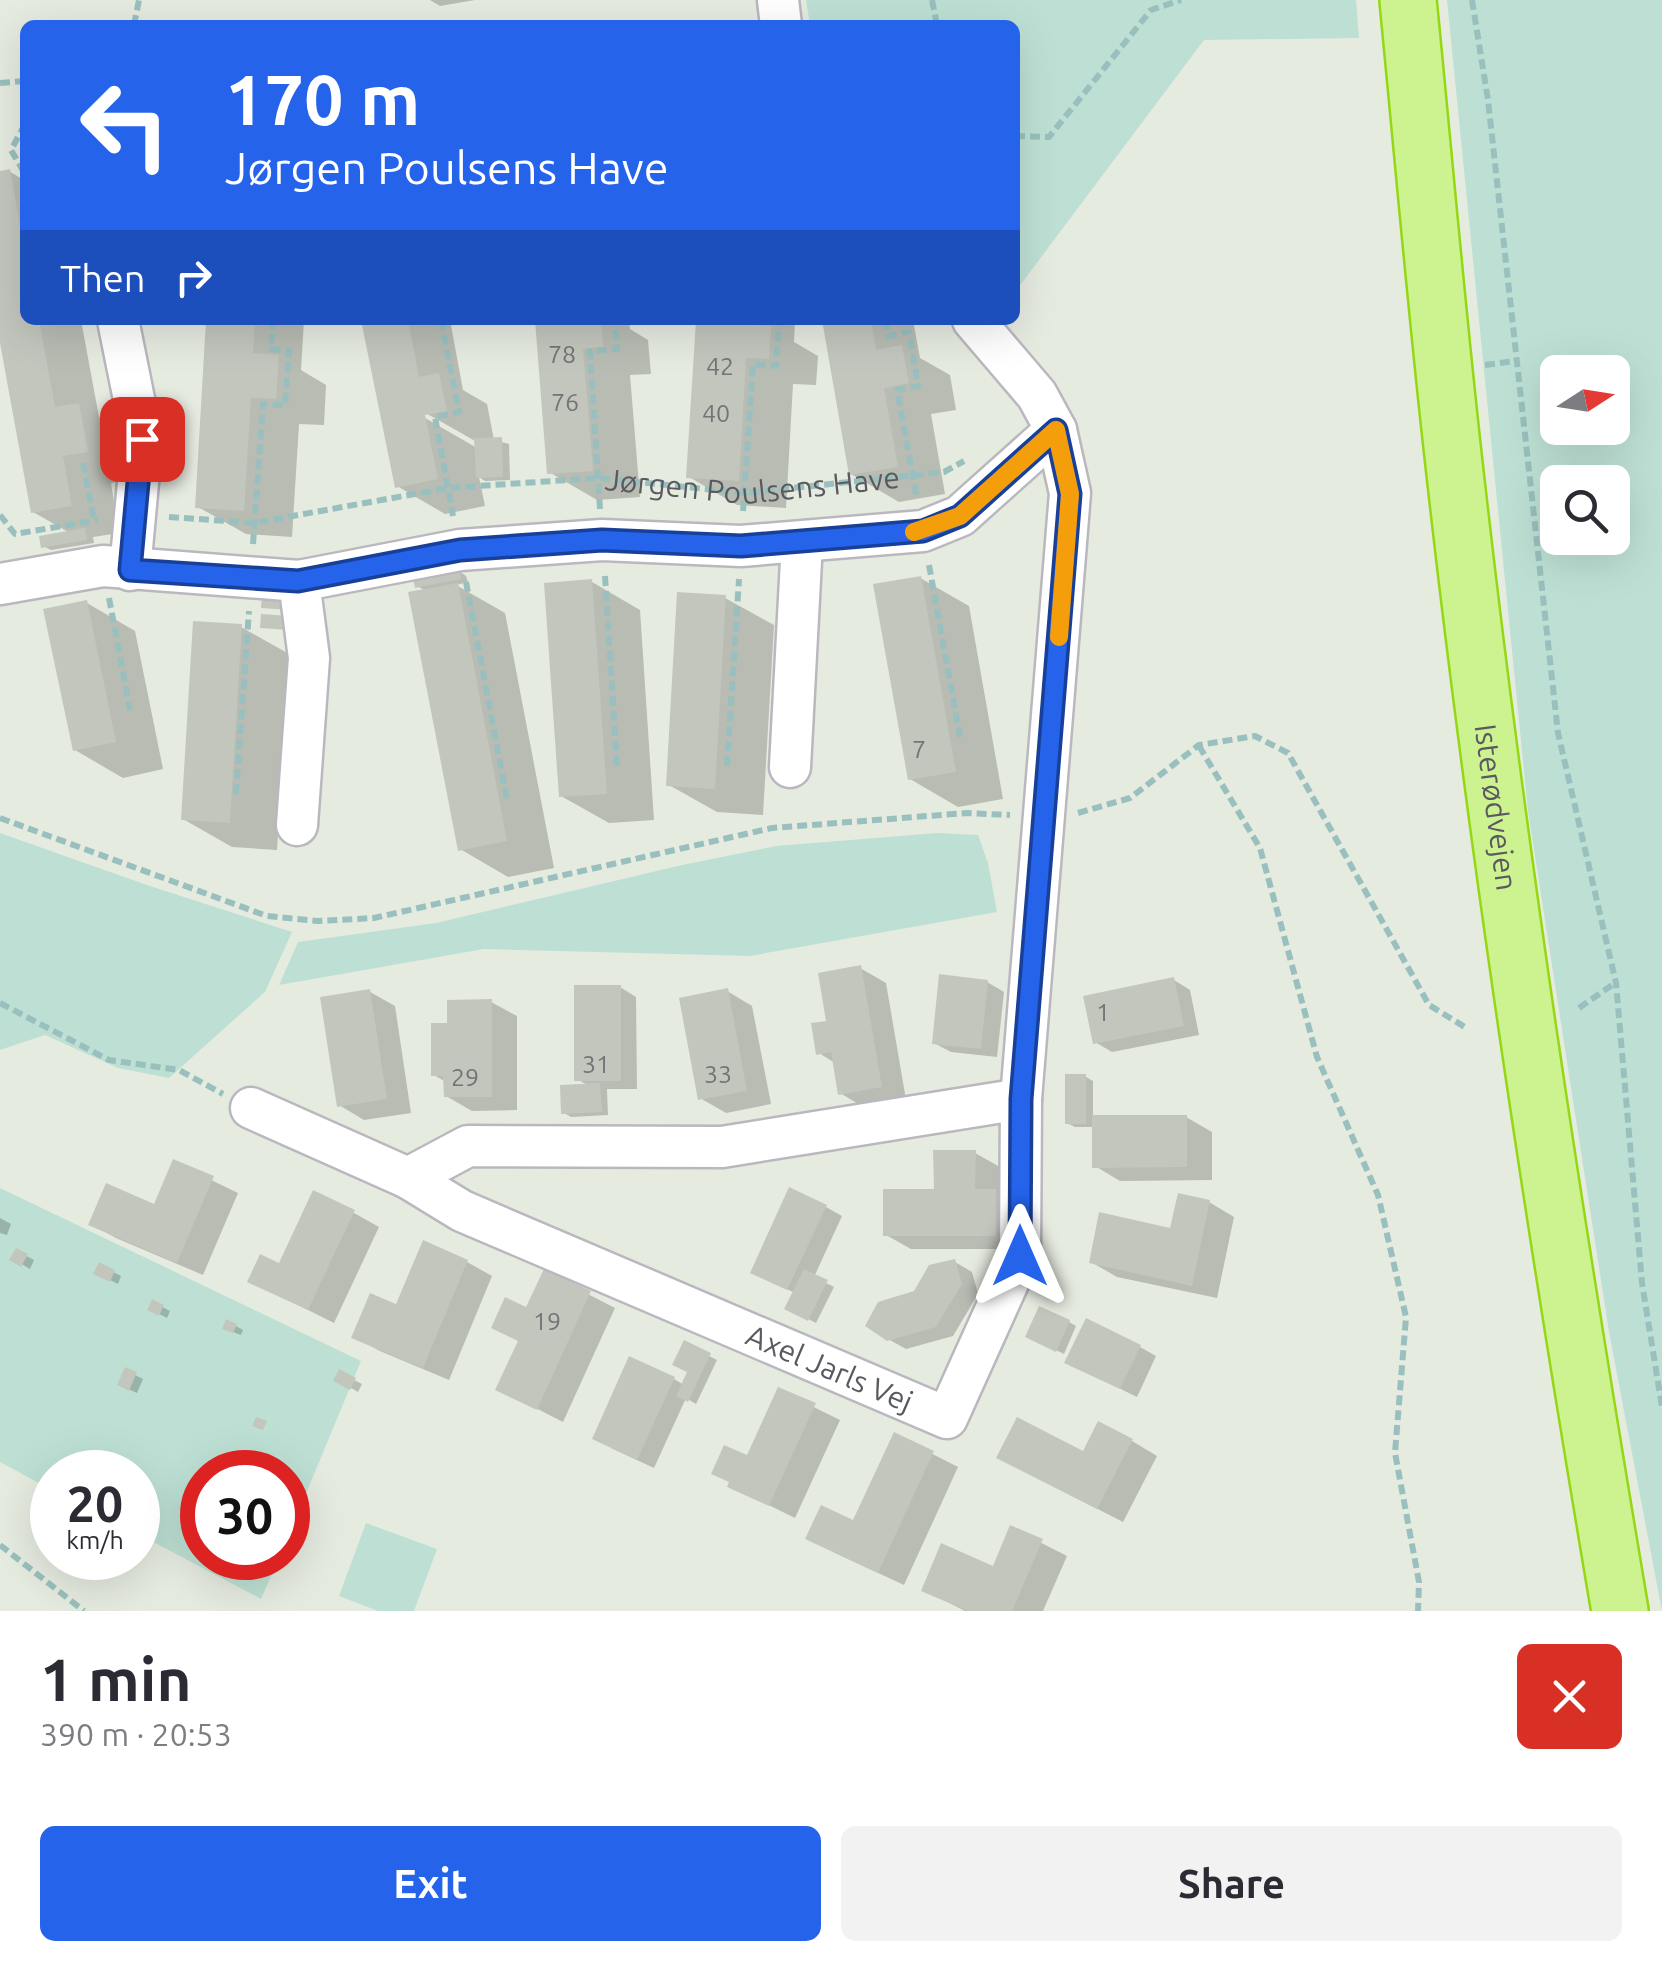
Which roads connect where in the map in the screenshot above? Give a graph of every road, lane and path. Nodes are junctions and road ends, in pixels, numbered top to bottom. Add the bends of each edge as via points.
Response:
1 (1181, 0) edge
2 (1408, 0) edge
3 (1472, 0) edge
4 (20, 133) edge
5 (1020, 136) edge
6 (20, 165) edge
7 (119, 325) edge
8 (976, 325) edge
9 (1056, 430) junction
10 (978, 454) dead end
11 (84, 463) dead end
12 (0, 515) edge
13 (153, 516) dead end
14 (112, 518) dead end
15 (94, 521) junction
16 (97, 536) dead end
17 (802, 542) junction
18 (298, 581) junction
19 (119, 582) junction
20 (0, 584) edge
21 (130, 710) dead end
22 (1199, 746) junction
23 (790, 767) dead end
24 (1044, 816) junction
25 (0, 818) edge
26 (297, 825) dead end
27 (1616, 983) junction
28 (0, 1003) edge
29 (1579, 1008) dead end
30 (1468, 1029) dead end
31 (1021, 1099) junction
32 (250, 1108) joint
33 (408, 1178) junction
34 (1662, 1407) edge
35 (0, 1545) edge
36 (84, 1611) edge
37 (1418, 1611) edge
38 (1620, 1611) edge

1 - 5 path via 1151,10 1049,136
2 - 38 highway, Isterødvejen via 1452,454 1518,970
3 - 27 path via 1558,733
4 - 6 path via 11,150
7 - 19 street via 142,439
8 - 9 street, Axel Jarls Vej via 1037,395
9 - 17 street, Jørgen Poulsens Have via 960,516 923,531
9 - 24 street, Axel Jarls Vej via 1070,494
10 - 13 path, Jørgen Poulsens Have via 944,472 744,493 598,478 448,488 254,523
11 - 15 path
12 - 15 path via 15,534
14 - 15 path
15 - 16 path
17 - 18 street, Jørgen Poulsens Have via 602,540 460,550
17 - 23 street
18 - 19 street, Jørgen Poulsens Have
18 - 26 street via 309,658
19 - 20 street, Jørgen Poulsens Have via 102,566
19 - 21 path
22 - 24 path via 1130,798 1090,812
22 - 30 path via 1255,736 1288,753 1430,1005
22 - 37 path via 1260,848 1317,1057 1378,1194 1406,1317 1395,1453 1419,1582
24 - 25 path via 967,813 772,828 374,918 318,921 267,916
24 - 31 street, Axel Jarls Vej
27 - 29 path
27 - 34 path via 1642,1283
28 - 32 path via 108,1060 179,1070
31 - 33 street via 722,1147 468,1146
31 - 33 street, Axel Jarls Vej via 1020,1256 947,1418 462,1211
32 - 33 street, Axel Jarls Vej
35 - 36 path

